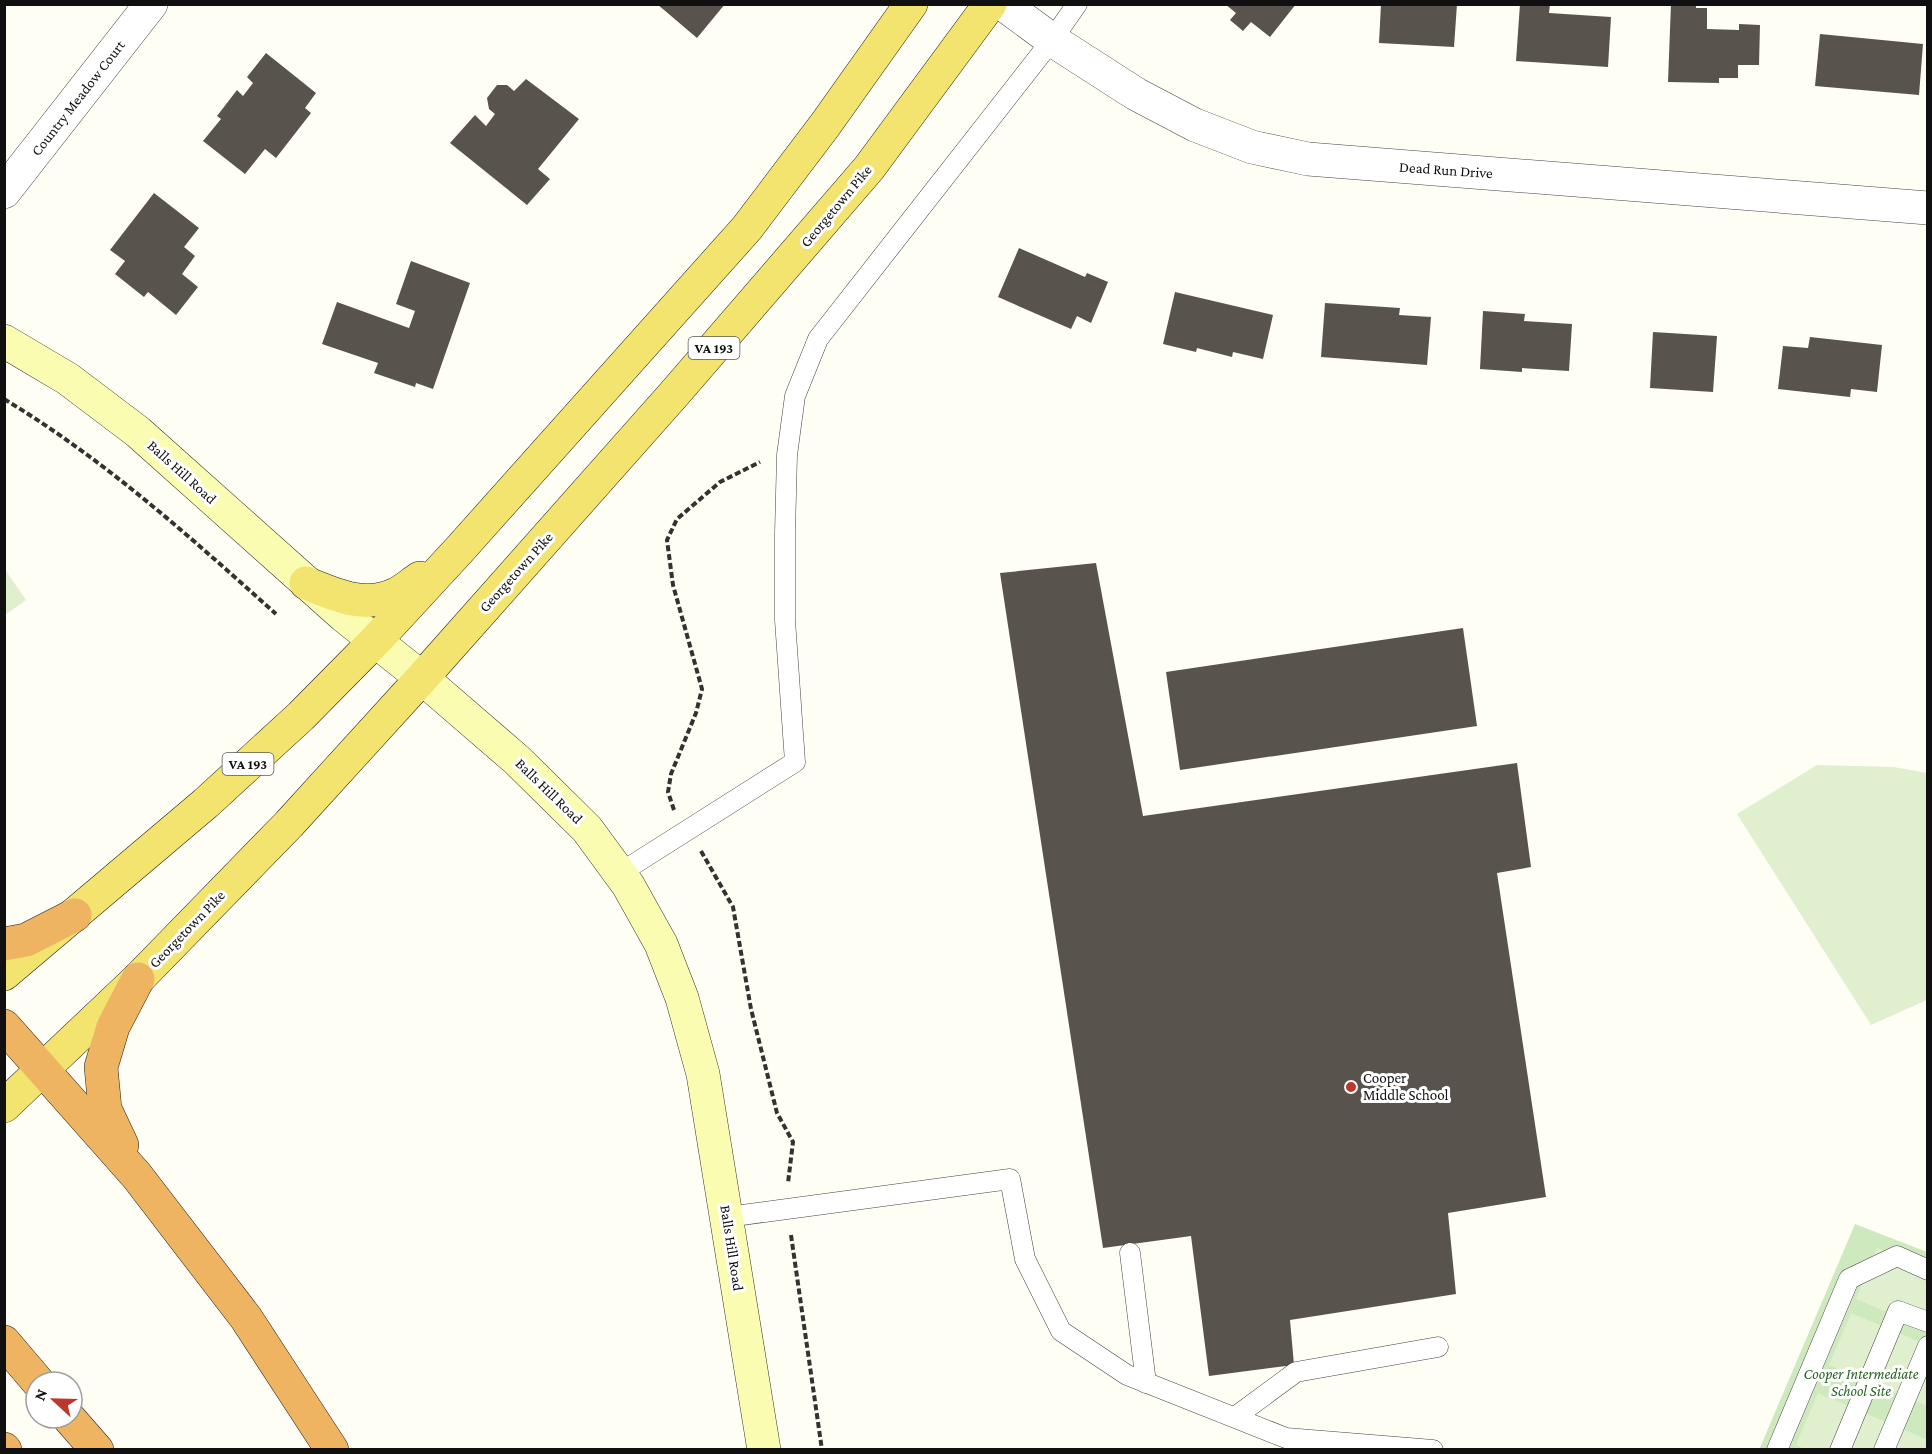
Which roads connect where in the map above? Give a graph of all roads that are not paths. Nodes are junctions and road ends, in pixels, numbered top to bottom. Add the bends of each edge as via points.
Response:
1 (151, 4) edge
2 (910, 4) edge
3 (990, 4) edge
4 (1003, 4) edge
5 (1077, 4) edge
6 (1052, 39) junction
7 (4, 192) edge
8 (1928, 208) edge
9 (4, 340) edge
10 (460, 549) junction
11 (306, 583) junction
12 (376, 640) junction
13 (422, 678) junction
14 (620, 873) junction
15 (75, 915) junction
16 (4, 944) edge
17 (4, 974) edge
18 (138, 979) junction
19 (4, 1026) edge
20 (43, 1070) junction
21 (4, 1106) edge
22 (137, 1176) junction
23 (727, 1217) junction
24 (1130, 1253) dead end
25 (1928, 1270) edge
26 (1928, 1322) edge
27 (4, 1342) edge
28 (1928, 1346) edge
29 (1438, 1347) dead end
30 (28, 1370) edge
31 (1146, 1383) junction
32 (1234, 1417) junction
33 (80, 1430) edge
34 (97, 1449) edge
35 (332, 1449) edge
36 (764, 1449) edge
37 (1433, 1449) edge
38 (1777, 1449) edge
39 (1840, 1449) edge
40 (1884, 1449) edge

1 - 7 street, Country Meadow Court
2 - 10 main road, VA 193 via 747,228
3 - 13 main road, Georgetown Pike / VA 193 via 869,168
4 - 6 street, Dead Run Drive
5 - 6 lane
6 - 8 street, Dead Run Drive via 1136,94 1195,125 1252,147 1308,159
6 - 14 lane via 818,339 795,396 787,455 785,533 785,620 795,762
9 - 11 street, Balls Hill Road via 68,379 138,432
10 - 11 main road via 398,594 383,599 344,598
10 - 12 main road, VA 193
11 - 12 street, Balls Hill Road
12 - 13 street, Balls Hill Road
12 - 15 main road, VA 193 via 301,716
13 - 14 street, Balls Hill Road via 546,788 587,830
13 - 18 main road, Georgetown Pike / VA 193 via 290,824
14 - 23 street, Balls Hill Road via 661,944 682,998 703,1074
15 - 16 highway via 26,940
15 - 17 main road, VA 193
18 - 20 main road, Georgetown Pike
18 - 22 highway via 113,1027 101,1067 105,1109
19 - 20 highway
20 - 21 main road, Georgetown Pike
20 - 22 highway
22 - 35 highway via 246,1318
23 - 31 lane via 1010,1179 1026,1259 1061,1331 1127,1375
23 - 36 street, Balls Hill Road
24 - 31 lane
25 - 38 lane via 1897,1256 1849,1279
26 - 39 lane via 1898,1311
27 - 30 highway
28 - 40 lane
29 - 32 lane via 1296,1372
31 - 32 lane
32 - 37 lane via 1287,1438
33 - 34 highway

